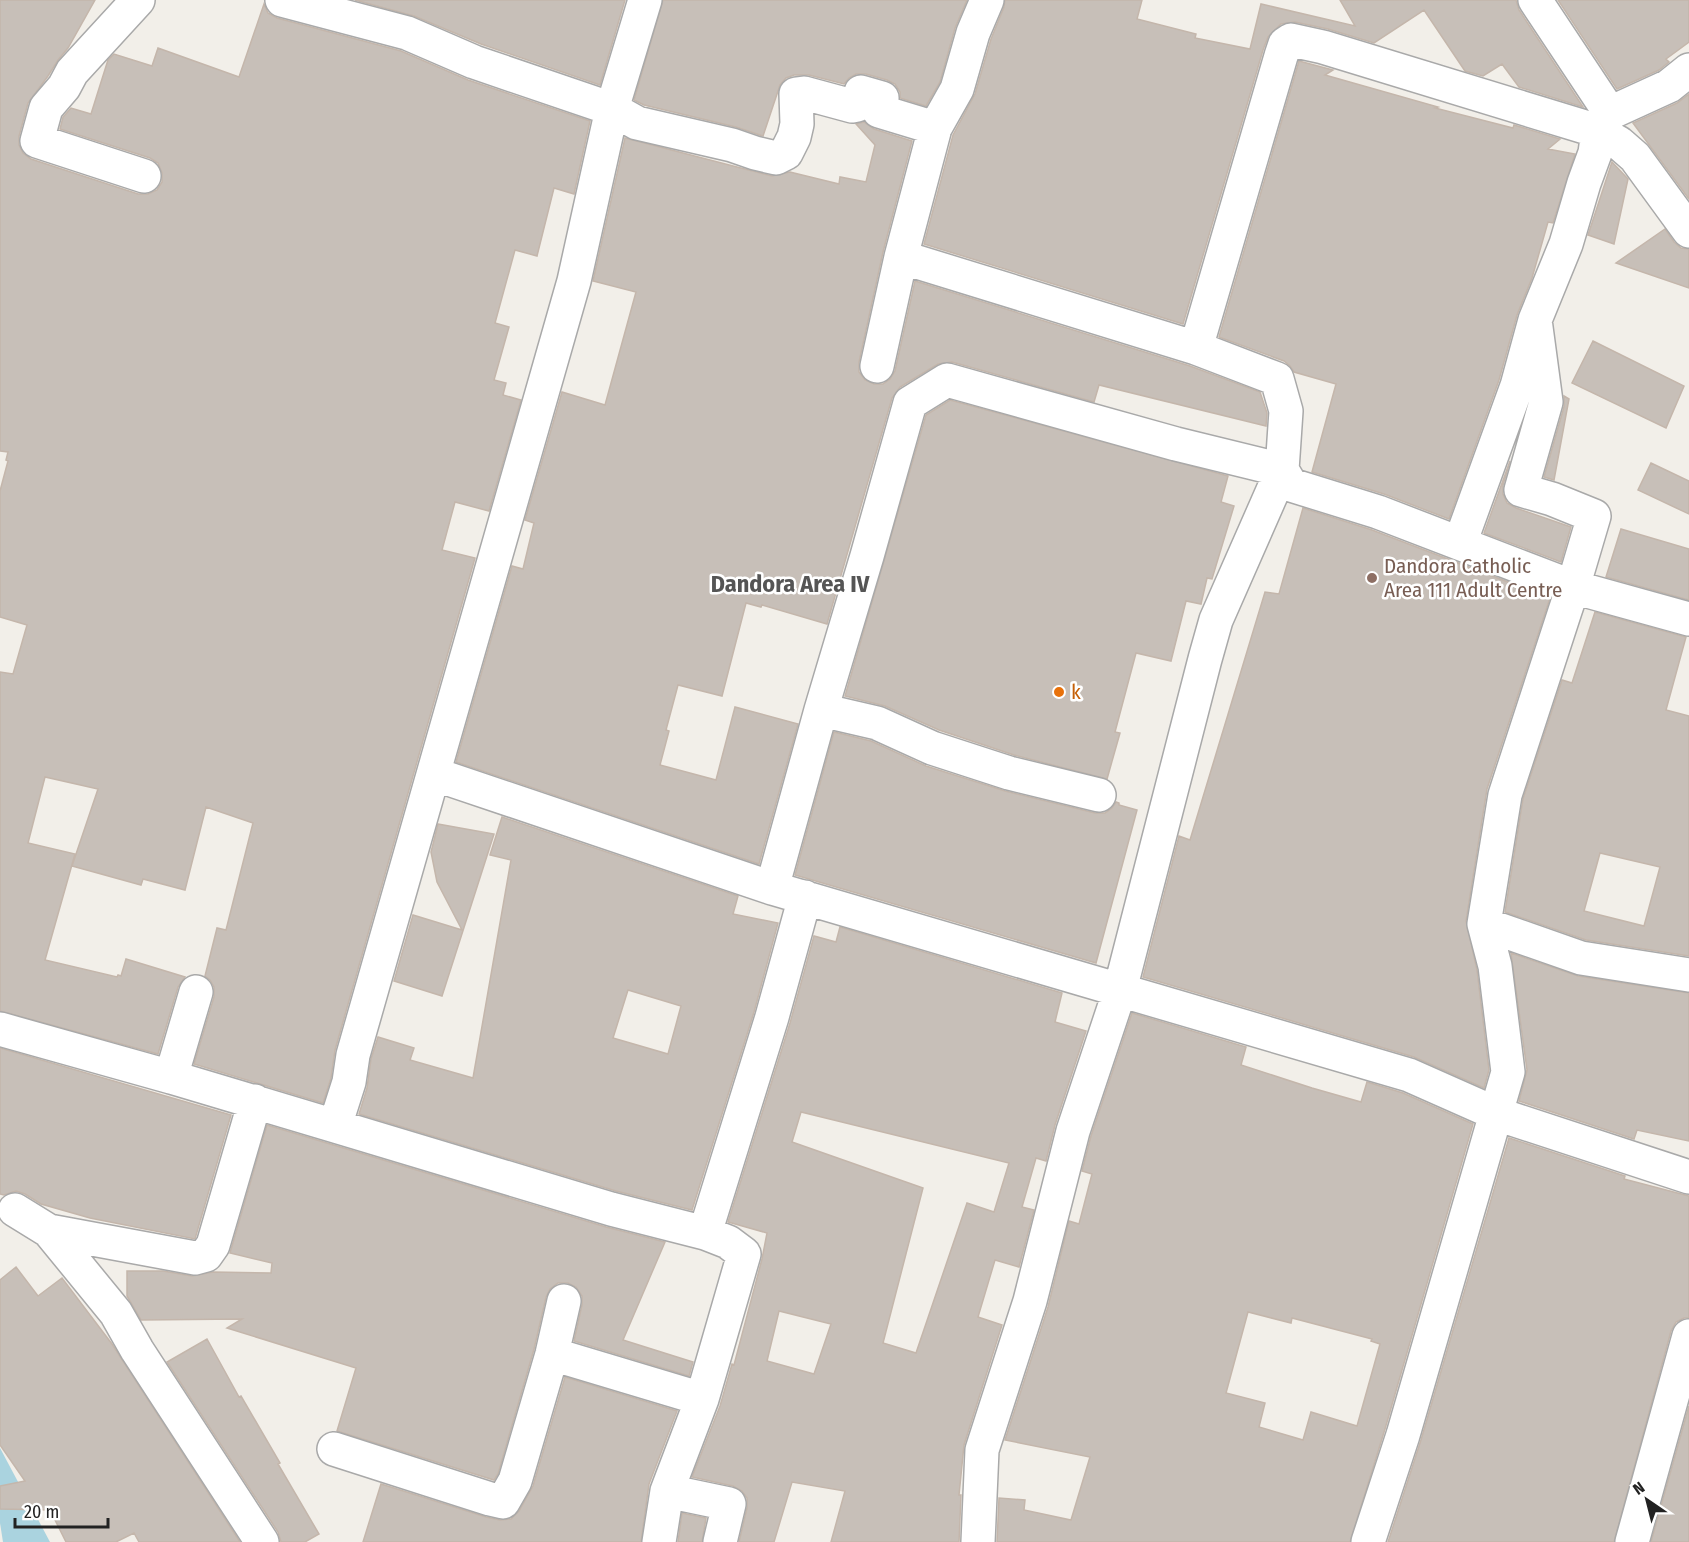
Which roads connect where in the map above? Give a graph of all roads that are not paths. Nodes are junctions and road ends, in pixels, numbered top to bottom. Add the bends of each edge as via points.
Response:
1 (138, 0) edge
2 (282, 0) edge
3 (645, 0) edge
4 (987, 0) edge
5 (1534, 0) edge
6 (1689, 70) edge
7 (612, 109) junction
8 (1604, 122) junction
9 (935, 128) junction
10 (144, 176) dead end
11 (1689, 231) edge
12 (901, 257) junction
13 (1535, 320) junction
14 (1196, 348) junction
15 (877, 366) dead end
16 (1282, 470) junction
17 (1458, 543) junction
18 (1573, 587) junction
19 (1689, 618) edge
20 (820, 710) junction
21 (434, 774) junction
22 (1099, 795) dead end
23 (772, 888) junction
24 (804, 897) junction
25 (1484, 924) junction
26 (1689, 975) edge
27 (1120, 990) junction
28 (196, 992) dead end
29 (0, 1029) edge
30 (171, 1077) junction
31 (255, 1101) junction
32 (1497, 1114) junction
33 (335, 1126) junction
34 (1689, 1177) edge
35 (15, 1210) dead end
36 (48, 1231) junction
37 (705, 1233) junction
38 (564, 1301) dead end
39 (1689, 1336) edge
40 (552, 1354) junction
41 (702, 1399) junction
42 (334, 1449) dead end
43 (668, 1491) junction
44 (262, 1542) edge
45 (660, 1542) edge
46 (720, 1542) edge
47 (978, 1542) edge
48 (1368, 1542) edge
49 (1632, 1542) edge

1 - 10 street via 72,72 46,108 37,141
2 - 7 street via 407,33 474,62
3 - 7 street
4 - 9 street via 957,89
5 - 8 street
6 - 8 street via 1669,86
7 - 9 street via 637,123 776,158 786,153 794,137 798,124 796,94 852,106 857,105 861,92 882,98 879,111
7 - 21 street via 574,281
8 - 11 street
8 - 13 street via 1566,244
8 - 14 street via 1291,40 1281,56
9 - 12 street
12 - 14 street
12 - 15 street
13 - 17 street via 1517,386
13 - 18 street via 1546,402 1521,490 1594,516
14 - 16 street via 1277,379 1286,411
16 - 17 street via 1291,485 1378,512
16 - 20 street via 947,380 910,403
16 - 27 street via 1216,620
17 - 18 street
18 - 19 street
18 - 25 street via 1505,795
20 - 22 street via 877,723 932,748 1009,773
20 - 23 street
21 - 23 street
21 - 33 street
23 - 24 street
24 - 27 street
24 - 37 street via 772,1017
25 - 26 street via 1581,958
25 - 32 street via 1495,966 1508,1072
27 - 32 street via 1409,1075
27 - 47 street via 1073,1131 1030,1301 982,1450
28 - 30 street
29 - 30 street
30 - 31 street
31 - 33 street
31 - 36 street via 213,1245 206,1255 195,1258
32 - 34 street
32 - 48 street
33 - 37 street
35 - 36 street
36 - 44 street via 116,1313
37 - 41 street via 744,1254
38 - 40 street
39 - 49 street
40 - 41 street
40 - 42 street via 515,1482 503,1502
41 - 43 street
43 - 45 street
43 - 46 street via 729,1504

